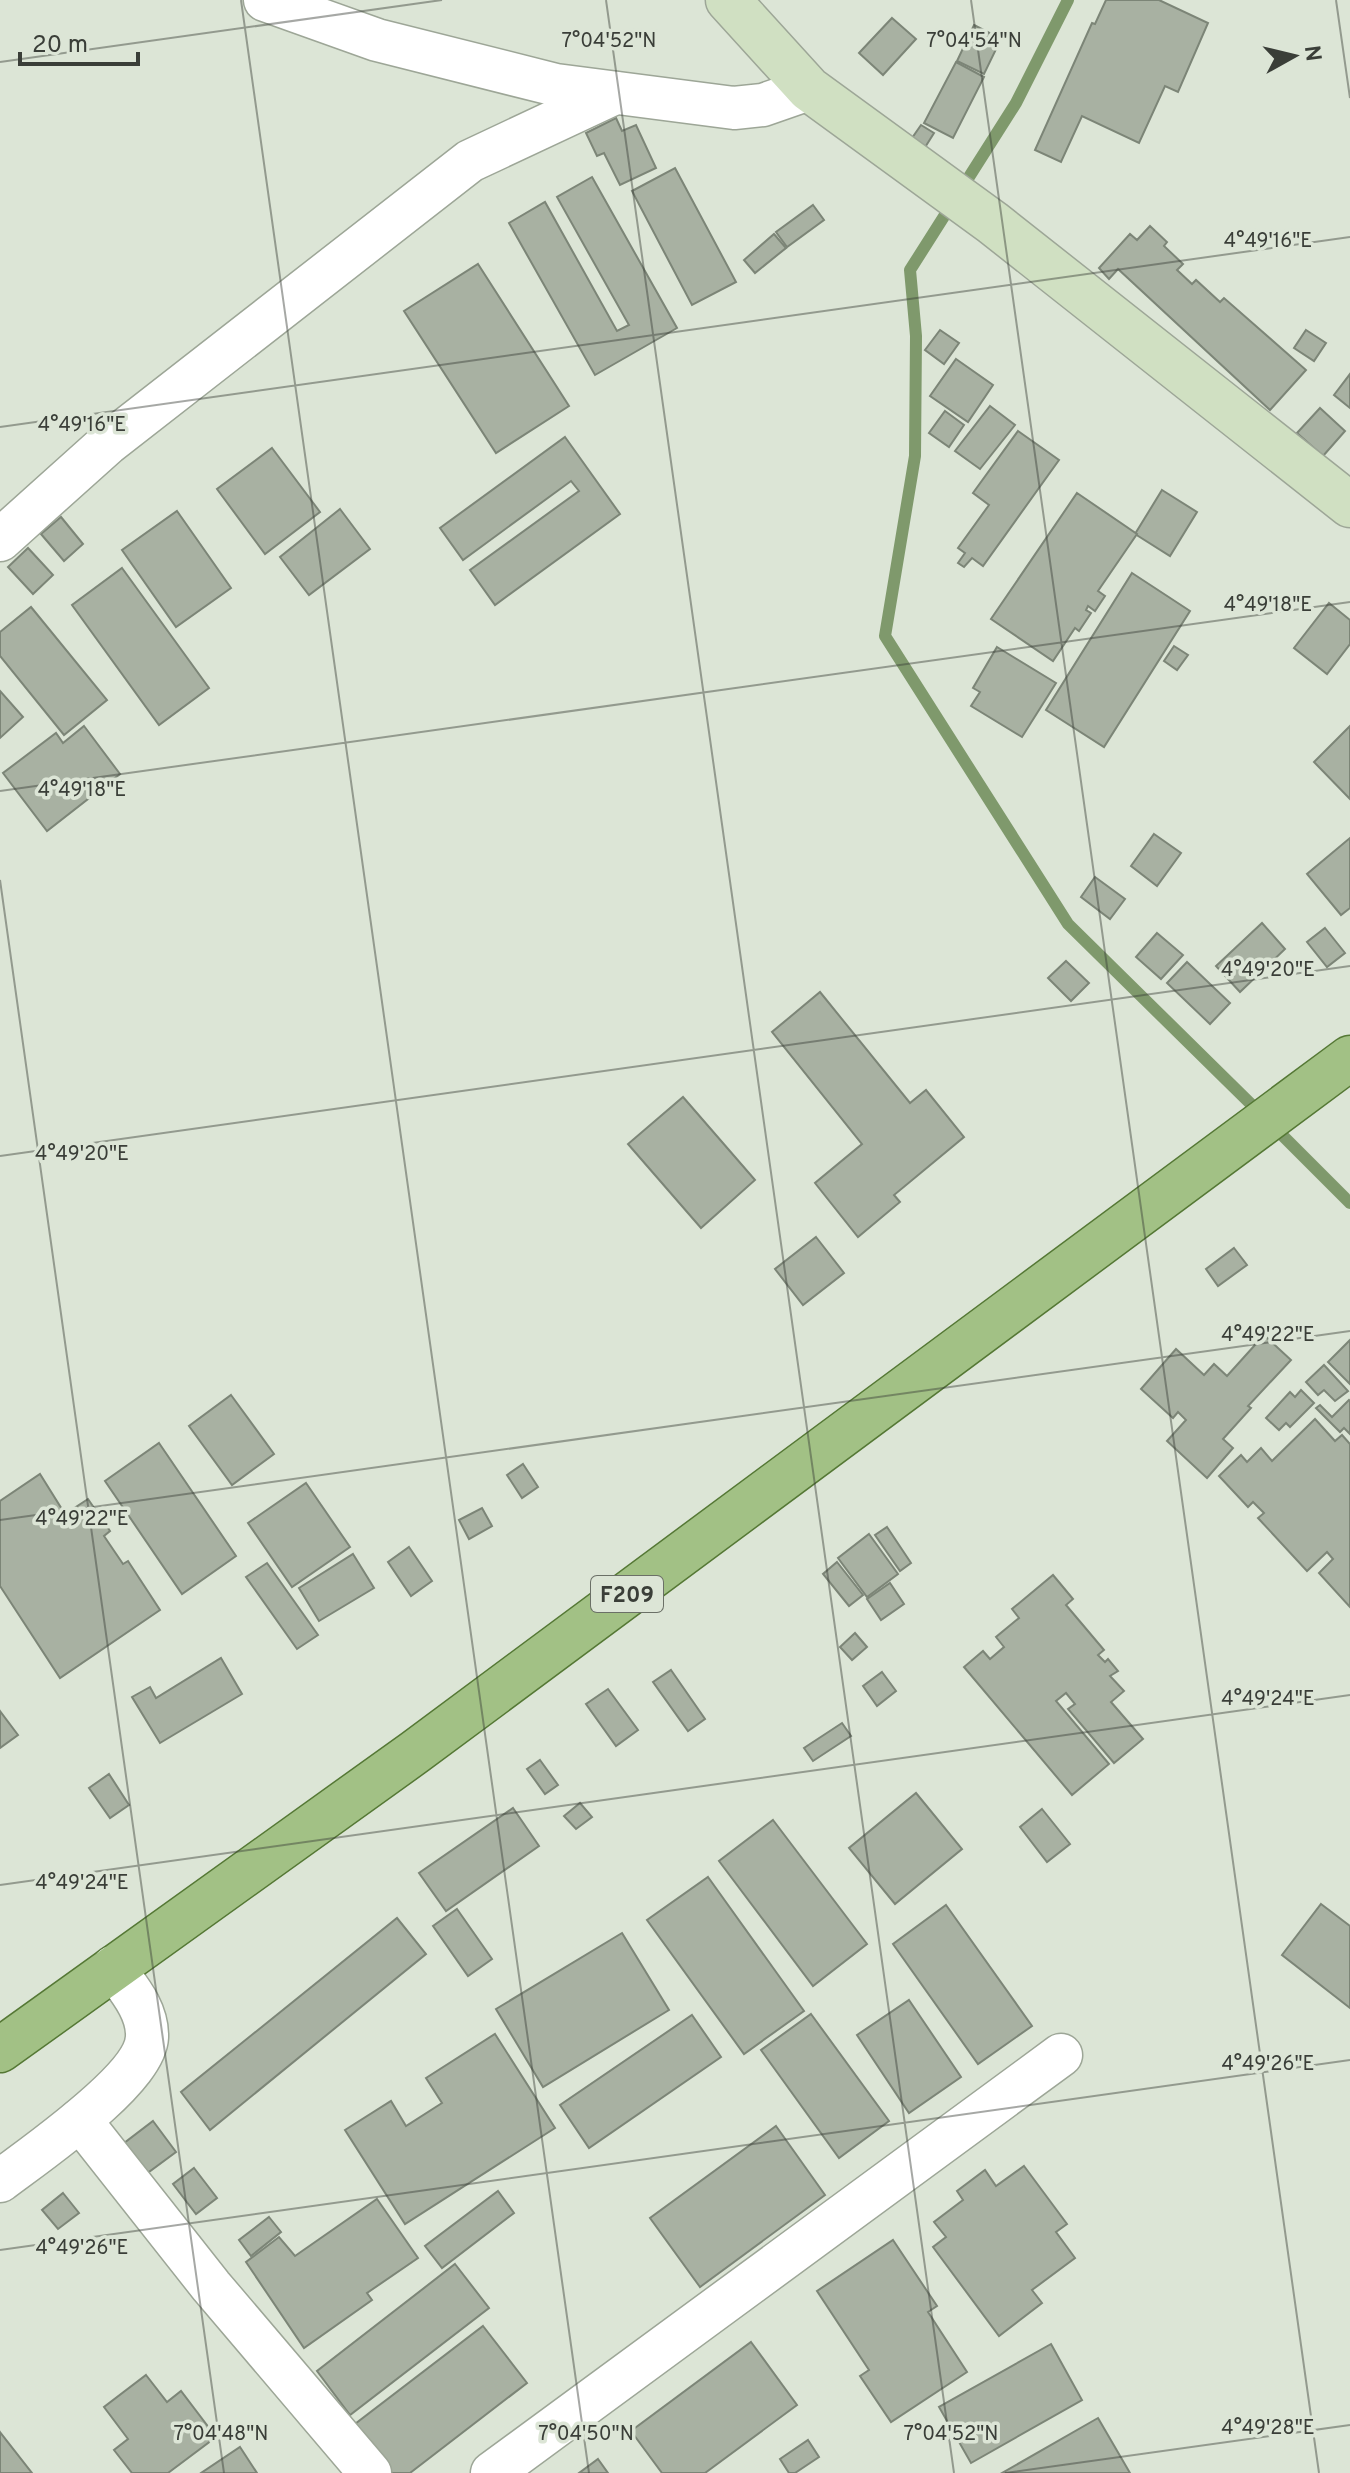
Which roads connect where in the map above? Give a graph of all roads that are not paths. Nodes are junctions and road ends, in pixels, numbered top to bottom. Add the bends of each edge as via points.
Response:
1 (265, 0) edge
2 (728, 0) edge
3 (809, 89) junction
4 (615, 93) junction
5 (1350, 505) edge
6 (0, 540) edge
7 (1350, 1058) edge
8 (113, 1967) junction
9 (0, 2050) edge
10 (1061, 2055) dead end
11 (80, 2120) junction
12 (0, 2181) edge
13 (370, 2473) edge
14 (492, 2473) edge

1 - 4 street via 377,40 556,85
2 - 3 main road
3 - 4 street via 763,105 734,108
3 - 5 main road via 993,223
4 - 6 street via 470,161 107,444
7 - 8 main road, F209 via 415,1752
8 - 9 main road, F209
8 - 11 street via 138,2002 147,2039 140,2060
10 - 14 street
11 - 12 street
11 - 13 street via 211,2286

